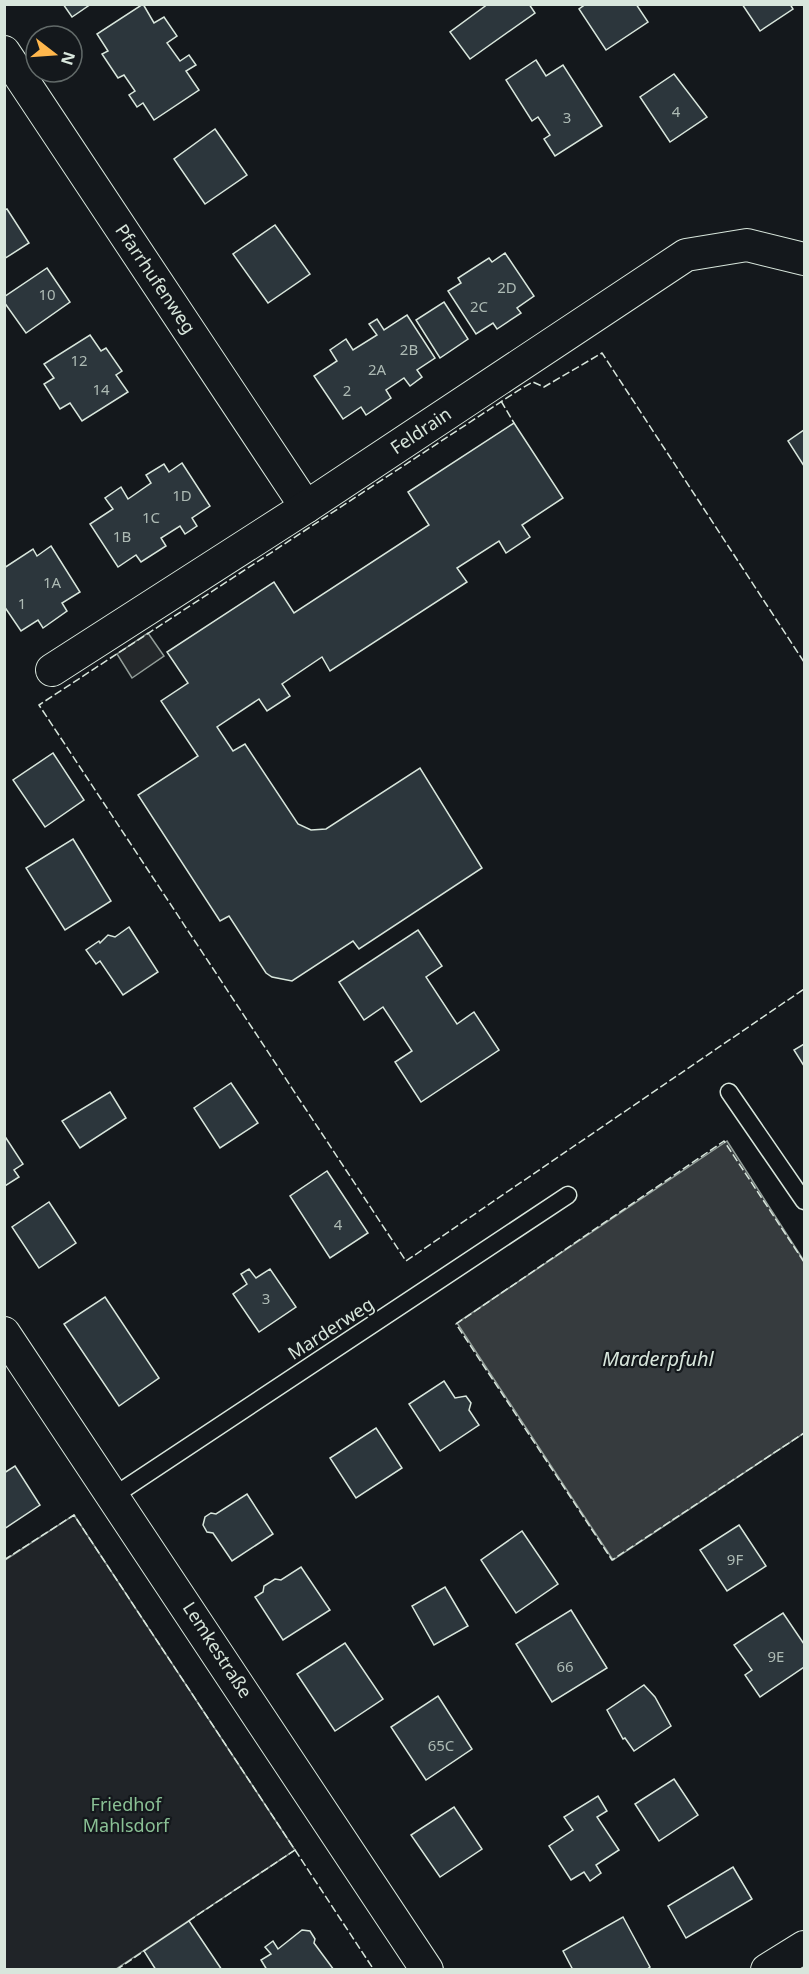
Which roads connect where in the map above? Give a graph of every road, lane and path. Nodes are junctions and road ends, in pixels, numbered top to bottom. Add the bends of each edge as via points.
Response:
1 (4, 52) edge
2 (804, 259) edge
3 (306, 507) junction
4 (52, 670) dead end
5 (729, 1092) dead end
6 (568, 1195) dead end
7 (804, 1201) edge
8 (4, 1333) edge
9 (115, 1495) junction
10 (804, 1947) edge
11 (427, 1970) edge
12 (767, 1970) edge

1 - 3 street, Pfarrhufenweg
2 - 3 street, Feldrain via 747,245 686,255
3 - 4 street, Feldrain
5 - 7 lane
6 - 9 lane, Marderweg
8 - 9 street, Lemkestraße
9 - 11 street, Lemkestraße
10 - 12 street

